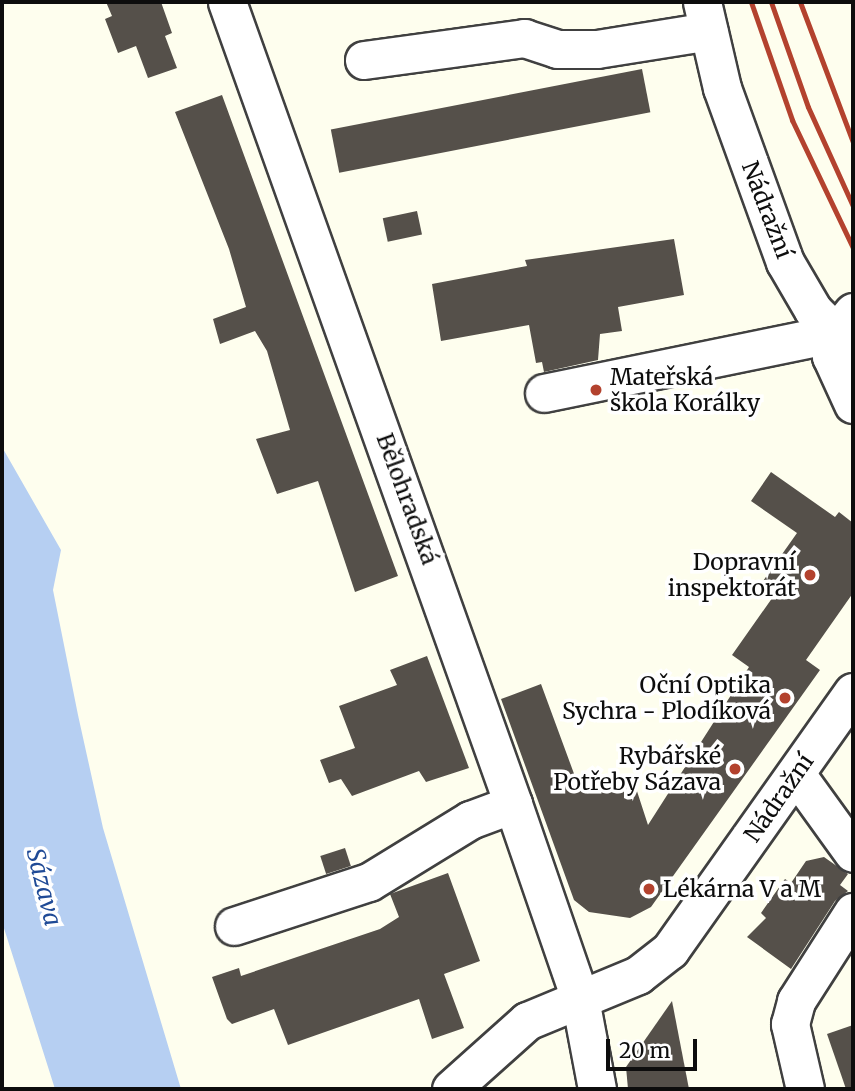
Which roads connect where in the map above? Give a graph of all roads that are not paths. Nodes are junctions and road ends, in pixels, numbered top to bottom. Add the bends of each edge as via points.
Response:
1 (227, 2) edge
2 (705, 16) edge
3 (364, 60) dead end
4 (844, 323) edge
5 (544, 393) dead end
6 (853, 404) edge
7 (853, 692) edge
8 (796, 774) junction
9 (513, 803) junction
10 (853, 853) edge
11 (853, 912) edge
12 (234, 926) dead end
13 (580, 999) junction
14 (451, 1089) edge
15 (597, 1089) edge
16 (805, 1089) edge

1 - 9 street, Bělohradská
2 - 3 street via 597,49 557,49 524,38
2 - 4 street, Nádražní via 722,88 785,262 813,310
4 - 5 street
4 - 6 street via 835,374
7 - 8 street, Nádražní
8 - 10 street
8 - 13 street, Nádražní via 670,950 638,975
9 - 12 street via 470,820 369,882
9 - 13 street, Bělohradská
11 - 16 street via 793,1013 793,1054
13 - 14 street, Nádražní via 527,1021
13 - 15 street

